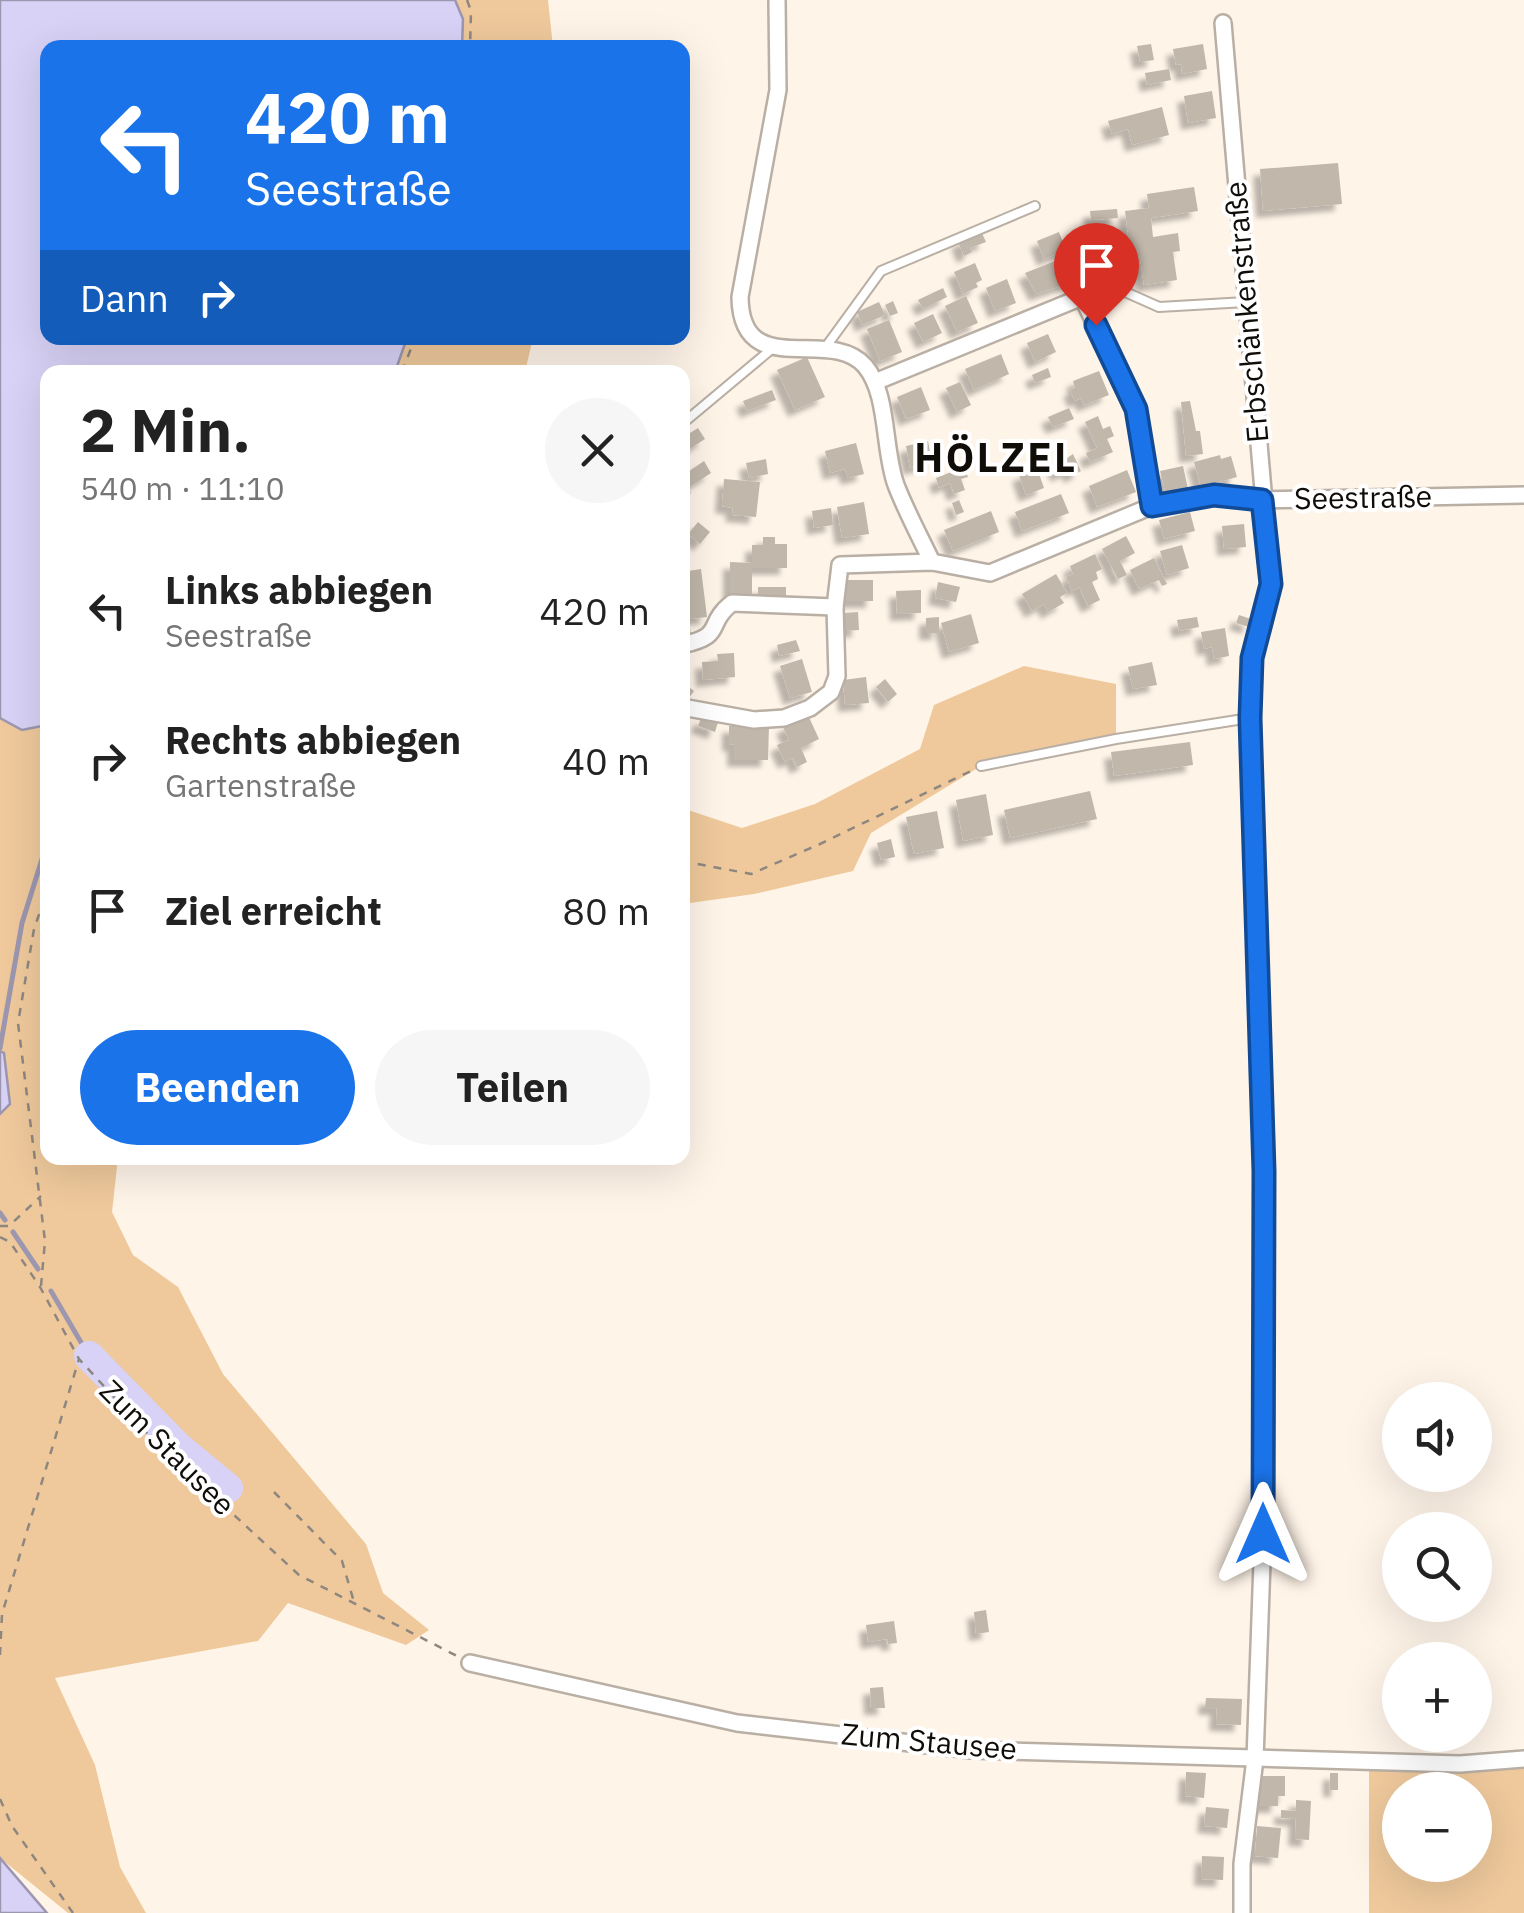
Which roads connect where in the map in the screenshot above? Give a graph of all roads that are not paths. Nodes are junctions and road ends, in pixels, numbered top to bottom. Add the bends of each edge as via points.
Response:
1 (777, 0) edge
2 (1223, 24) dead end
3 (1034, 206) dead end
4 (1082, 296) junction
5 (1246, 302) junction
6 (774, 348) junction
7 (822, 351) junction
8 (876, 382) junction
9 (690, 417) edge
10 (1524, 495) edge
11 (1262, 500) junction
12 (1152, 506) junction
13 (932, 562) junction
14 (835, 607) junction
15 (690, 644) edge
16 (690, 708) edge
17 (1250, 718) junction
18 (981, 766) road end
19 (470, 1662) road end
20 (1255, 1759) junction
21 (1524, 1759) edge
22 (1242, 1913) edge

1 - 6 street via 778,90 740,296 740,319 753,337
2 - 5 street, Erbschänkenstraße
3 - 7 lane via 881,271
4 - 5 lane via 1123,290 1160,307
4 - 8 street
4 - 12 street via 1136,409
5 - 11 street, Erbschänkenstraße
6 - 7 street
6 - 9 lane
7 - 8 street via 850,353
8 - 13 street via 894,482
10 - 11 street, Seestraße
11 - 12 street, Seestraße via 1214,495
11 - 17 street, Erbschänkenstraße via 1271,584 1252,658
12 - 13 street, Seestraße via 990,573
13 - 14 street, Seestraße via 840,565
14 - 15 street via 732,604 712,634
14 - 16 street, Seestraße via 837,676 810,708 754,720
17 - 18 lane
17 - 20 street, Erbschänkenstraße via 1264,1171
19 - 20 street, Zum Stausee via 737,1723 971,1750
20 - 21 street, Zum Stausee
20 - 22 street, Erbschänkenstraße

